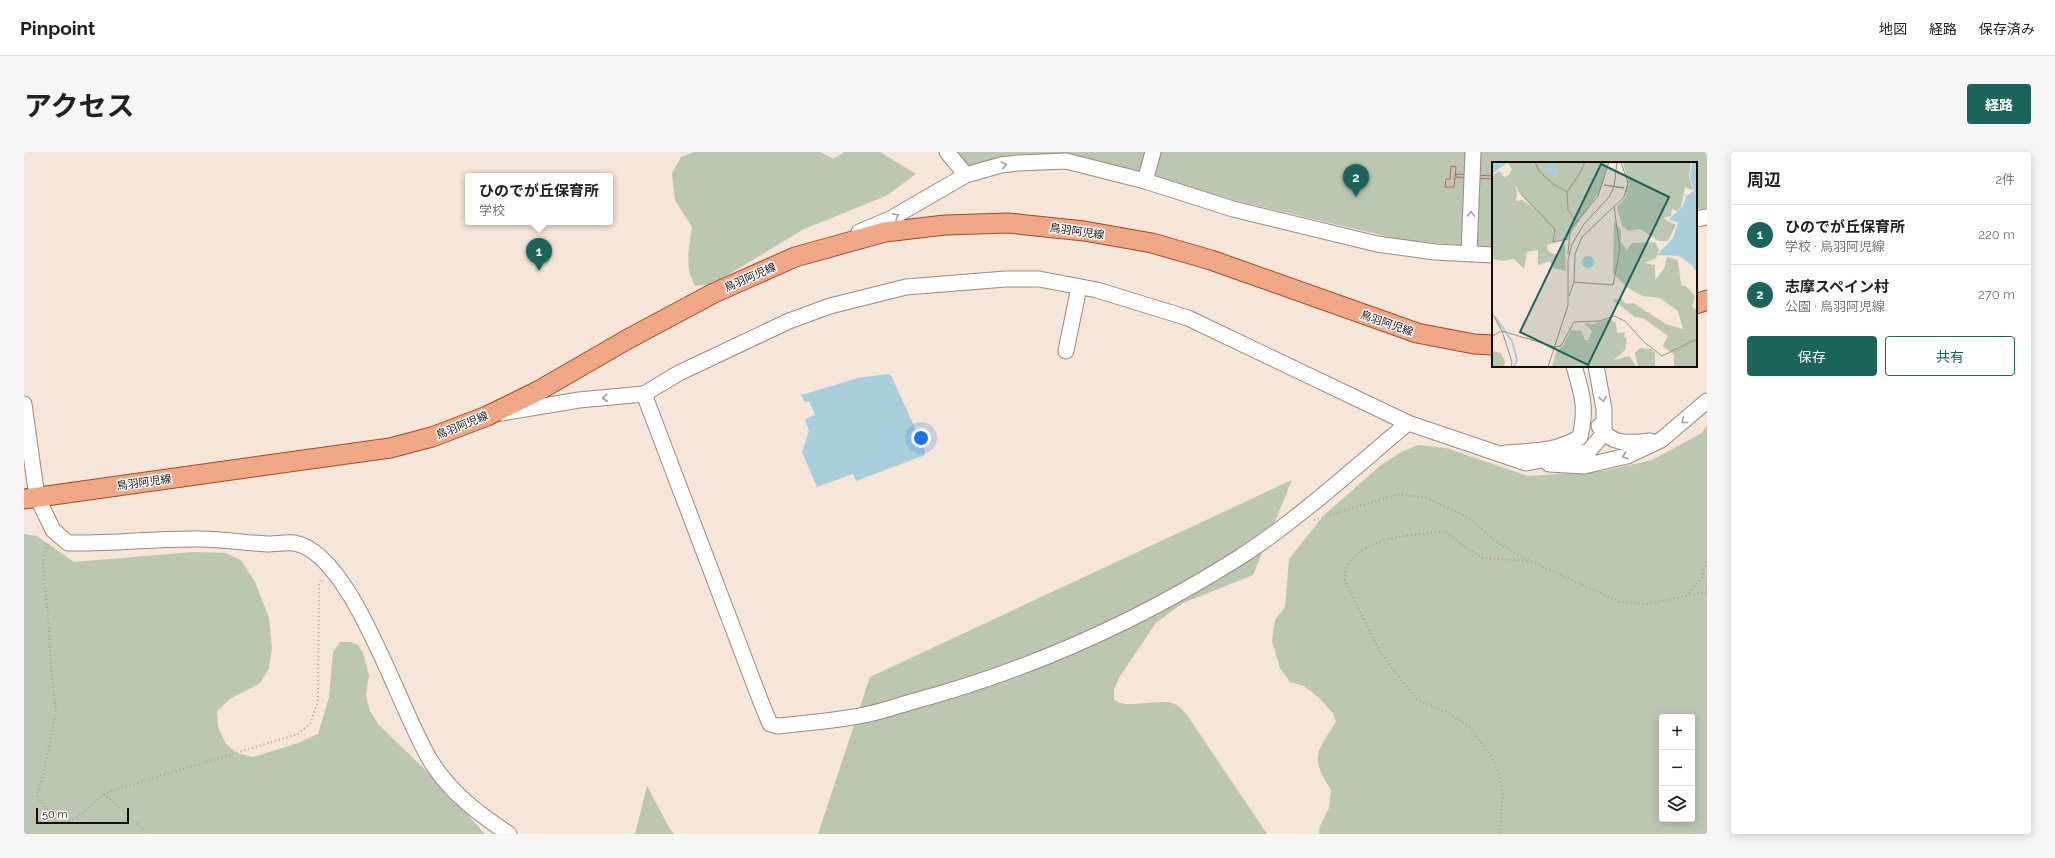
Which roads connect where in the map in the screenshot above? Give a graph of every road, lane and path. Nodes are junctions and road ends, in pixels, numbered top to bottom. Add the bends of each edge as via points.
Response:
1 (947, 152) edge
2 (1153, 152) edge
3 (1473, 153) edge
4 (966, 175) junction
5 (1145, 181) junction
6 (1707, 217) edge
7 (1697, 219) edge
8 (1469, 253) junction
9 (1492, 255) edge
10 (795, 257) junction
11 (1079, 287) junction
12 (1707, 300) edge
13 (1697, 304) edge
14 (1492, 345) edge
15 (1066, 351) dead end
16 (1574, 367) edge
17 (1596, 367) edge
18 (644, 394) junction
19 (1707, 401) edge
20 (24, 404) edge
21 (1584, 404) junction
22 (487, 416) junction
23 (1408, 423) junction
24 (1604, 434) junction
25 (1661, 440) junction
26 (1498, 453) junction
27 (1526, 463) junction
28 (30, 498) edge
29 (1300, 512) junction
30 (53, 530) junction
31 (1707, 559) edge
32 (1530, 561) junction
33 (326, 562) junction
34 (1707, 592) edge
35 (1686, 597) junction
36 (104, 794) junction
37 (148, 834) edge
38 (509, 834) edge
39 (1500, 834) edge

1 - 4 street
2 - 5 street
8 -> 3 street
4 -> 5 street via 1018,162 1066,161
10 -> 4 street via 890,219
5 - 8 street via 1233,209 1377,244 1435,252
6 - 7 street
8 - 9 street
10 - 14 main road, 鳥羽阿児線 via 885,232 944,224 1008,223 1084,231 1152,243 1211,260 1417,333
10 - 22 main road, 鳥羽阿児線 via 714,293 538,391
11 - 15 street
11 - 18 street via 1039,279 1006,279 906,287 878,293 830,306 789,321 679,373
11 - 23 street via 1140,302 1188,318
12 - 13 main road
16 - 21 street
17 -> 24 street via 1604,408
18 -> 22 street via 579,400
18 - 29 street via 761,702 770,724 778,726 860,716 953,691 1029,664 1095,636 1171,597 1241,556
19 -> 25 street
20 - 28 street
21 - 24 street
21 - 26 street via 1580,437 1566,446 1538,451
22 - 28 main road, 鳥羽阿児線 via 432,437 390,448
23 - 26 street
23 - 29 street
24 - 25 street via 1624,443
24 - 27 street via 1589,451
25 -> 27 street via 1627,456 1584,466
26 - 27 street
28 - 30 street
29 - 32 path via 1312,521 1399,494 1426,498 1468,518 1498,543
30 - 33 street via 68,543 201,539 268,544 295,543 318,553
30 - 36 path via 44,553 43,568 56,713 37,794 40,801 60,822 66,823 81,815
31 - 35 path via 1702,578
32 - 35 path via 1620,602 1648,604
32 - 39 path via 1483,558 1445,531 1411,535 1363,548 1348,563 1345,572 1345,581 1380,652 1410,691 1417,699 1469,726 1491,756 1503,792
33 - 36 path via 319,586 318,701 310,724 298,734
33 - 38 street via 369,628 432,763 473,810
34 - 35 path
36 - 37 path

